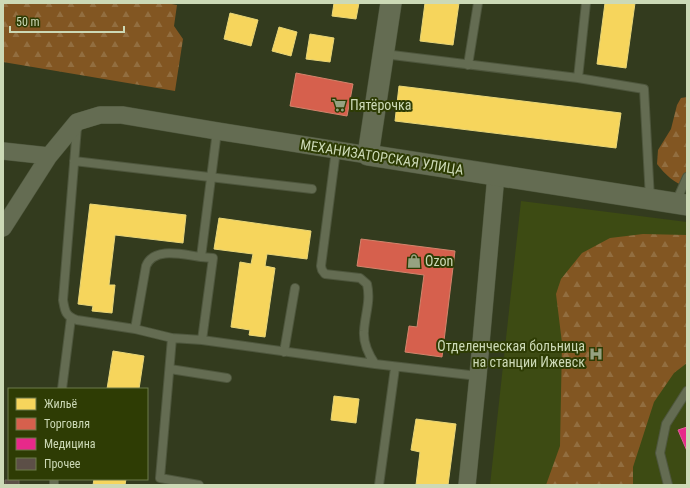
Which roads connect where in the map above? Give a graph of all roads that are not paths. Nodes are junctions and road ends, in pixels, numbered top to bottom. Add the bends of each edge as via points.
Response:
1 (391, 3) edge
2 (478, 3) edge
3 (586, 3) edge
4 (383, 54) junction
5 (468, 65) junction
6 (578, 78) junction
7 (78, 122) junction
8 (217, 131) junction
9 (336, 150) junction
10 (3, 151) edge
11 (368, 155) junction
12 (49, 156) junction
13 (74, 161) junction
14 (496, 175) junction
15 (211, 177) junction
16 (687, 177) edge
17 (312, 189) dead end
18 (650, 199) junction
19 (682, 204) edge
20 (3, 228) edge
21 (201, 257) junction
22 (295, 288) dead end
23 (70, 318) junction
24 (135, 330) junction
25 (172, 338) junction
26 (202, 340) junction
27 (284, 352) junction
28 (375, 364) junction
29 (395, 368) junction
30 (170, 369) junction
31 (478, 376) junction
32 (227, 378) dead end
33 (62, 388) edge
34 (687, 391) edge
35 (198, 485) edge
36 (379, 485) edge
37 (467, 485) edge
38 (668, 485) edge

1 - 4 street
2 - 5 lane
3 - 6 lane
4 - 5 lane
4 - 11 street
5 - 6 lane
6 - 18 lane via 644,89
7 - 8 street, МЕХАНИЗАТОРСКАЯ УЛИЦА via 100,115 122,115
7 - 12 street
7 - 13 lane
8 - 9 street, МЕХАНИЗАТОРСКАЯ УЛИЦА
8 - 15 lane
9 - 11 street, МЕХАНИЗАТОРСКАЯ УЛИЦА
9 - 28 lane via 321,266 325,274 360,278 367,284 370,295 364,340
10 - 12 street
11 - 14 street, МЕХАНИЗАТОРСКАЯ УЛИЦА
12 - 20 street
13 - 15 lane
13 - 23 lane via 63,300
14 - 18 street, МЕХАНИЗАТОРСКАЯ УЛИЦА
14 - 31 street
15 - 17 lane
15 - 21 lane
16 - 19 lane
18 - 19 street, МЕХАНИЗАТОРСКАЯ УЛИЦА
21 - 24 lane via 167,253 148,260
21 - 26 lane via 213,258
22 - 27 lane
23 - 24 lane
23 - 33 lane
24 - 25 lane
25 - 26 lane
25 - 30 lane
26 - 27 lane
27 - 28 lane
28 - 29 lane
29 - 31 lane
29 - 36 lane
30 - 32 lane
30 - 35 lane via 160,478
31 - 37 street
34 - 38 lane via 666,424 660,453

